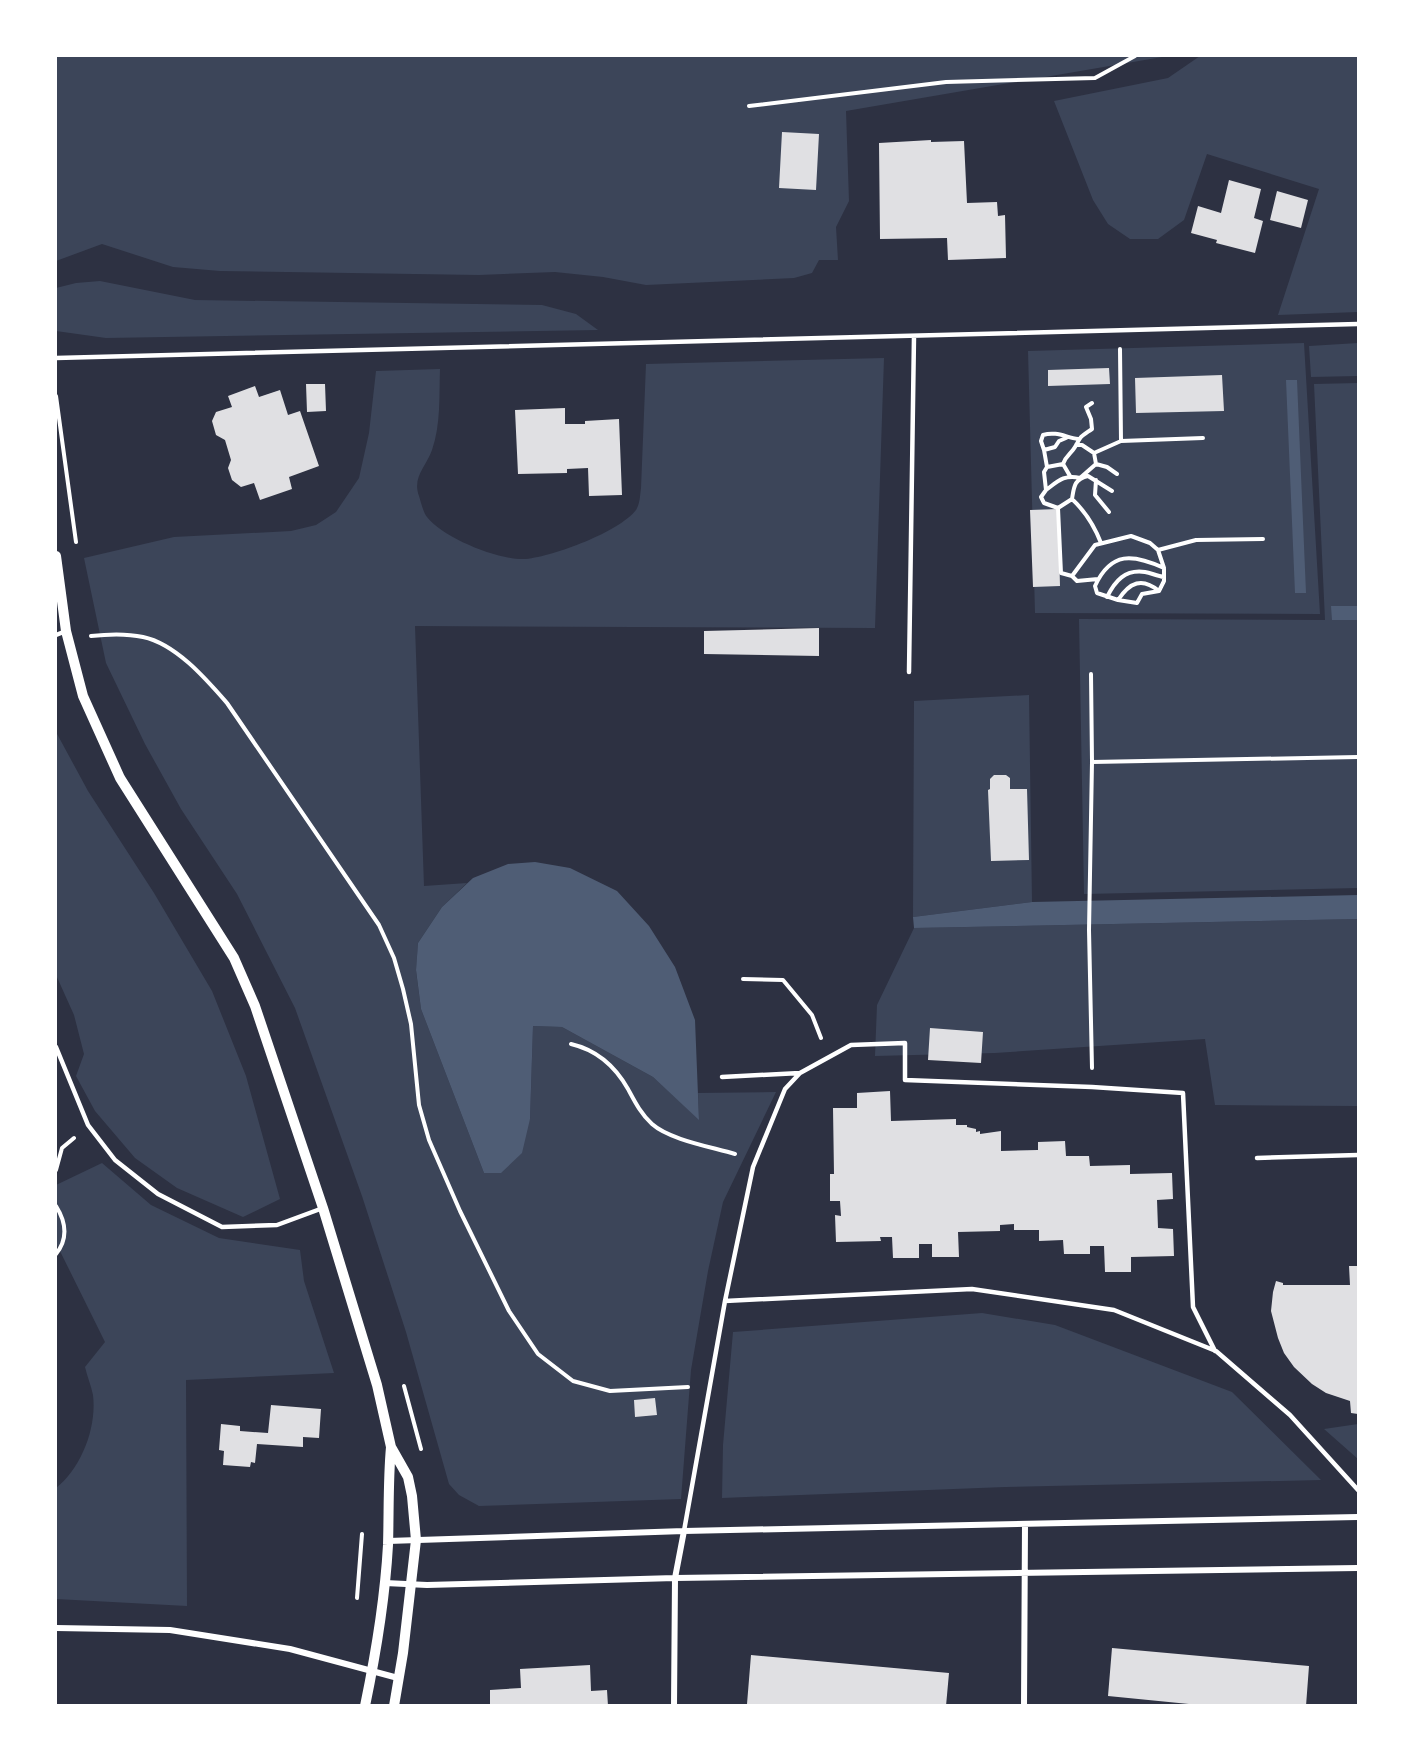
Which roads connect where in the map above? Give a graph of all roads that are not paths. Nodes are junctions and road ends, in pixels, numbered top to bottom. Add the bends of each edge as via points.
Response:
1 (1359, 324) edge
2 (914, 336) junction
3 (56, 358) edge
4 (56, 556) edge
5 (61, 633) edge
6 (909, 672) dead end
7 (56, 1047) edge
8 (800, 1073) junction
9 (722, 1077) dead end
10 (1359, 1155) edge
11 (1257, 1158) dead end
12 (323, 1208) junction
13 (725, 1301) junction
14 (1216, 1351) junction
15 (391, 1447) junction
16 (1359, 1490) edge
17 (1359, 1517) edge
18 (1025, 1524) junction
19 (684, 1531) junction
20 (416, 1540) junction
21 (388, 1541) junction
22 (1359, 1568) edge
23 (1025, 1573) junction
24 (675, 1578) junction
25 (385, 1583) junction
26 (410, 1585) junction
27 (56, 1628) edge
28 (372, 1671) junction
29 (398, 1678) junction
30 (365, 1706) edge
31 (394, 1706) edge
32 (674, 1706) edge
33 (1024, 1706) edge

1 - 2 lane
2 - 3 lane
2 - 6 lane
4 - 5 street
5 - 12 street via 83,696 120,778 234,958
7 - 12 lane via 88,1125 115,1160 158,1194 222,1227 277,1225
8 - 9 lane
8 - 13 lane via 785,1089 756,1160
8 - 14 lane via 851,1045 905,1043 905,1080 1183,1093 1193,1306
10 - 11 lane
12 - 15 street via 377,1385
13 - 14 lane via 972,1289 1114,1310
13 - 19 lane
14 - 16 lane via 1290,1415
15 - 20 street via 408,1477
15 - 21 street
17 - 18 street
18 - 19 street
18 - 23 street
19 - 20 street
19 - 24 street
20 - 21 street
20 - 26 street
21 - 25 street
22 - 23 street
23 - 24 street
23 - 33 street
24 - 26 street
24 - 32 street
25 - 26 street
25 - 28 street
26 - 29 street
27 - 28 street via 170,1630 290,1649
28 - 29 street
28 - 30 street
29 - 31 street

